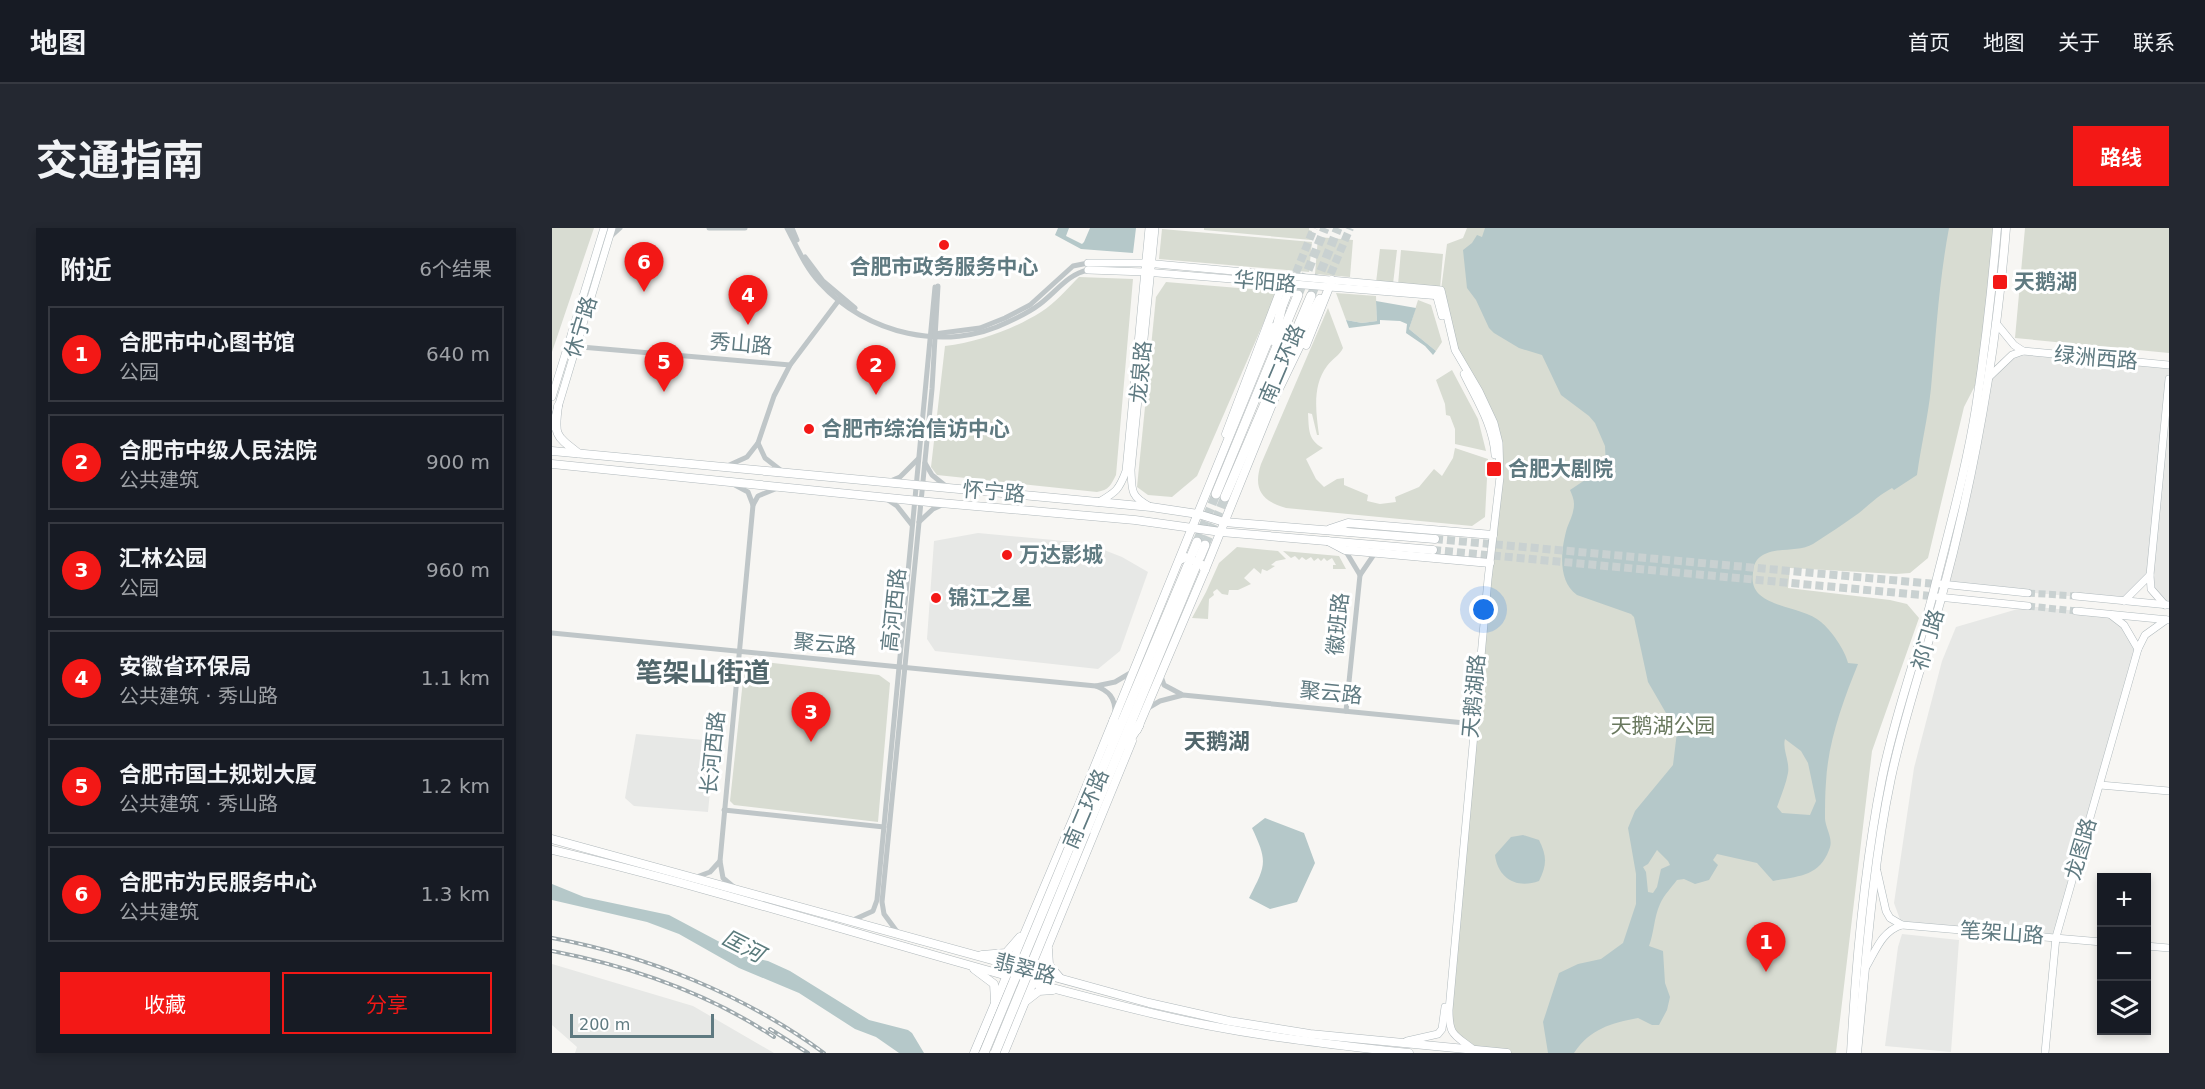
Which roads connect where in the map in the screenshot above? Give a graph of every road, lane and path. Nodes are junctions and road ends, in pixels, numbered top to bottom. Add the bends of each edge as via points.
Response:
1 (604, 228) edge
2 (612, 228) edge
3 (620, 228) edge
4 (709, 228) edge
5 (745, 228) edge
6 (789, 228) edge
7 (1149, 228) edge
8 (1155, 228) edge
9 (1997, 228) edge
10 (2006, 228) edge
11 (609, 238) junction
12 (1148, 263) junction
13 (1088, 267) junction
14 (1148, 272) junction
15 (1285, 279) junction
16 (1331, 283) junction
17 (936, 285) dead end
18 (1439, 293) joint
19 (1287, 295) tunnel mouth
20 (1298, 295) tunnel mouth
21 (1317, 298) joint
22 (840, 300) junction
23 (1282, 305) junction
24 (1996, 323) junction
25 (933, 336) junction
26 (581, 347) dead end
27 (2024, 351) junction
28 (2169, 365) edge
29 (790, 366) junction
30 (1268, 368) junction
31 (1989, 377) junction
32 (2169, 378) edge
33 (552, 397) edge
34 (558, 406) junction
35 (552, 427) edge
36 (758, 443) junction
37 (552, 451) edge
38 (579, 454) junction
39 (922, 458) junction
40 (552, 464) edge
41 (723, 468) junction
42 (784, 474) junction
43 (729, 482) junction
44 (886, 483) junction
45 (919, 485) junction
46 (780, 487) junction
47 (948, 488) junction
48 (1220, 496) junction
49 (883, 497) junction
50 (918, 501) junction
51 (1099, 502) junction
52 (946, 503) junction
53 (753, 505) junction
54 (1151, 507) junction
55 (1197, 514) junction
56 (919, 522) junction
57 (1224, 522) junction
58 (912, 526) junction
59 (1191, 529) junction
60 (1329, 530) junction
61 (1221, 532) junction
62 (1492, 535) junction
63 (1435, 538) tunnel mouth
64 (1327, 541) junction
65 (1201, 544) tunnel mouth
66 (1345, 550) junction
67 (1433, 550) tunnel mouth
68 (1375, 553) junction
69 (1196, 556) dead end
70 (1489, 563) junction
71 (1192, 566) junction
72 (1360, 575) junction
73 (2151, 575) junction
74 (1940, 584) junction
75 (2028, 592) tunnel mouth
76 (1932, 596) junction
77 (2075, 596) tunnel mouth
78 (1941, 597) junction
79 (2124, 602) junction
80 (2167, 605) edge
81 (2028, 606) tunnel mouth
82 (2076, 611) tunnel mouth
83 (2109, 614) junction
84 (2168, 620) edge
85 (552, 633) edge
86 (2138, 650) junction
87 (740, 652) junction
88 (902, 667) junction
89 (1134, 671) junction
90 (1161, 672) junction
91 (1096, 686) junction
92 (1183, 695) junction
93 (1145, 710) junction
94 (1346, 711) junction
95 (1114, 720) junction
96 (1474, 724) junction
97 (1138, 726) junction
98 (1108, 767) junction
99 (2100, 785) junction
100 (2169, 791) edge
101 (724, 810) junction
102 (1076, 812) junction
103 (1100, 817) junction
104 (884, 827) junction
105 (1082, 830) junction
106 (552, 840) edge
107 (552, 850) edge
108 (720, 861) junction
109 (1876, 869) junction
110 (694, 878) junction
111 (736, 890) junction
112 (851, 921) junction
113 (1902, 926) junction
114 (1026, 930) junction
115 (898, 933) junction
116 (2056, 937) junction
117 (2097, 941) edge
118 (1047, 946) junction
119 (2151, 946) edge
120 (2169, 948) edge
121 (978, 956) junction
122 (1011, 965) junction
123 (970, 966) junction
124 (1865, 969) junction
125 (1037, 972) junction
126 (1007, 976) junction
127 (1061, 979) junction
128 (1033, 982) junction
129 (1060, 989) junction
130 (1025, 1002) junction
131 (995, 1004) junction
132 (1396, 1042) junction
133 (1474, 1050) junction
134 (974, 1053) edge
135 (984, 1053) edge
136 (996, 1053) edge
137 (1004, 1053) edge
138 (1409, 1053) edge
139 (1507, 1053) edge
140 (1851, 1053) edge
141 (1857, 1053) edge
142 (2045, 1053) edge

1 - 33 street, 休宁路
2 - 11 street, 休宁路
3 - 11 street
4 - 5 street
6 - 22 street via 812,273
7 - 12 street, 龙泉路
8 - 12 street, 龙泉路
9 - 74 main road, 祁门路 via 1976,409
10 - 24 main road, 祁门路
11 - 34 street, 休宁路
12 - 13 street, 华阳路
12 - 14 street, 龙泉路
12 - 15 street, 华阳路
13 - 14 street, 华阳路
13 - 25 street via 1075,273 1039,304 1007,322 981,332
14 - 15 street, 华阳路
14 - 51 street, 龙泉路 via 1126,471 1115,493
14 - 54 street, 龙泉路 via 1131,470 1136,499
15 - 16 street, 华阳路
15 - 48 main road via 1216,459
16 - 18 street, 华阳路
16 - 48 main road via 1244,481
17 - 25 street, 高河西路
18 - 62 street, 天鹅湖路 via 1455,350 1479,391 1499,443 1500,477
19 - 23 main road
20 - 30 highway, 南二环路
21 - 48 highway, 南二环路
21 - 48 main road via 1275,397
22 - 25 street via 881,325
22 - 29 street
23 - 30 highway
23 - 48 main road
24 - 27 street
24 - 31 main road, 祁门路
25 - 39 street, 高河西路
26 - 29 street, 秀山路
27 - 28 street, 绿洲西路
27 - 31 street via 2012,355
29 - 36 street via 774,396
30 - 48 highway, 南二环路
31 - 74 main road, 祁门路 via 1972,471
32 - 73 street
34 - 35 street, 休宁路
34 - 38 main road via 555,428 559,437
36 - 41 street via 747,457
36 - 42 street via 765,458
37 - 38 main road, 怀宁路
38 - 41 main road, 怀宁路
39 - 44 street via 900,477
39 - 45 street, 高河西路
39 - 47 street via 932,475
40 - 43 main road, 怀宁路
41 - 42 main road, 怀宁路
42 - 44 main road, 怀宁路
43 - 46 main road, 怀宁路
43 - 53 street via 748,492
44 - 45 main road, 怀宁路
45 - 47 main road, 怀宁路
45 - 50 street, 高河西路
46 - 49 main road, 怀宁路
46 - 53 street via 758,496
47 - 51 main road, 怀宁路
48 - 55 main road
48 - 57 main road
49 - 50 main road, 怀宁路
49 - 58 street via 897,506
50 - 52 main road, 怀宁路
50 - 56 street, 高河西路
50 - 58 street, 高河西路
51 - 54 main road, 怀宁路
52 - 56 street
52 - 59 main road, 怀宁路 via 1135,520
53 - 87 street, 长河西路
54 - 55 main road, 怀宁路
55 - 57 main road, 怀宁路
55 - 59 main road
56 - 88 street, 高河西路
57 - 60 main road, 怀宁路
57 - 61 main road
58 - 88 street, 高河西路
59 - 61 main road, 怀宁路
59 - 71 main road
60 - 62 main road via 1348,523
60 - 63 main road, 怀宁路
61 - 64 main road, 怀宁路
61 - 71 main road
62 - 70 street, 天鹅湖路
64 - 66 main road
64 - 67 main road, 怀宁路
65 - 69 highway
66 - 68 main road
66 - 72 street, 徽班路
68 - 70 main road
68 - 72 street, 徽班路
70 - 96 street, 天鹅湖路
71 - 89 main road
71 - 90 main road
71 - 98 highway, 南二环路
72 - 94 street, 徽班路
73 - 79 street
73 - 80 street via 2151,589
74 - 75 street
74 - 76 main road, 祁门路
74 - 78 main road, 祁门路
76 - 78 street
76 - 140 main road, 祁门路 via 1899,704 1882,778 1857,957
77 - 79 street
78 - 81 street
78 - 109 main road, 祁门路 via 1908,706
79 - 80 street
82 - 83 street
83 - 84 street
83 - 86 street via 2124,625
84 - 86 street via 2145,636
85 - 87 street, 聚云路
86 - 99 street, 龙图路
87 - 88 street, 聚云路
87 - 101 street, 长河西路
88 - 91 street, 聚云路
88 - 104 street, 高河西路
88 - 115 street, 高河西路 via 882,902 884,914
89 - 91 street via 1115,682
89 - 95 main road
90 - 92 street via 1164,685
90 - 93 main road
91 - 95 street via 1111,695
92 - 93 street, 聚云路
92 - 94 street, 聚云路
93 - 97 main road
94 - 96 street, 聚云路
95 - 98 highway
95 - 102 main road
96 - 132 street, 天鹅湖路 via 1442,1029 1419,1040
96 - 133 street, 天鹅湖路 via 1449,1028
97 - 98 highway
97 - 103 main road
98 - 102 highway
98 - 103 highway
98 - 105 highway, 南二环路
99 - 100 street
99 - 116 street, 龙图路
101 - 104 street
101 - 108 street, 长河西路
102 - 114 main road
103 - 118 main road
104 - 112 street, 高河西路 via 877,900 873,911
105 - 135 highway, 南二环路, bridge
105 - 136 highway, 南二环路, bridge
106 - 110 main road, 翡翠路
107 - 123 main road, 翡翠路
108 - 110 street via 710,872
108 - 111 street via 723,878
109 - 113 street via 1886,911
109 - 124 main road, 祁门路
110 - 111 main road, 翡翠路
111 - 112 main road, 翡翠路
112 - 115 main road, 翡翠路
113 - 116 street, 笔架山路
113 - 124 street via 1883,936
114 - 121 main road via 1006,953
114 - 122 main road
115 - 121 main road, 翡翠路
116 - 117 street, 笔架山路
116 - 142 street, 龙图路
118 - 125 main road
118 - 127 main road via 1049,965
119 - 120 street
121 - 122 main road, 翡翠路
122 - 125 main road, 翡翠路
122 - 126 main road
123 - 126 main road, 翡翠路
123 - 131 main road via 994,984
124 - 141 main road, 祁门路
125 - 127 main road, 翡翠路
125 - 128 main road
126 - 128 main road, 翡翠路
126 - 131 main road
127 - 132 main road, 翡翠路 via 1228,1021
128 - 129 main road, 翡翠路
128 - 130 main road
129 - 130 main road via 1039,991
129 - 138 main road, 翡翠路 via 1238,1031
130 - 137 main road
131 - 134 main road
132 - 133 main road, 翡翠路
133 - 139 main road, 翡翠路

